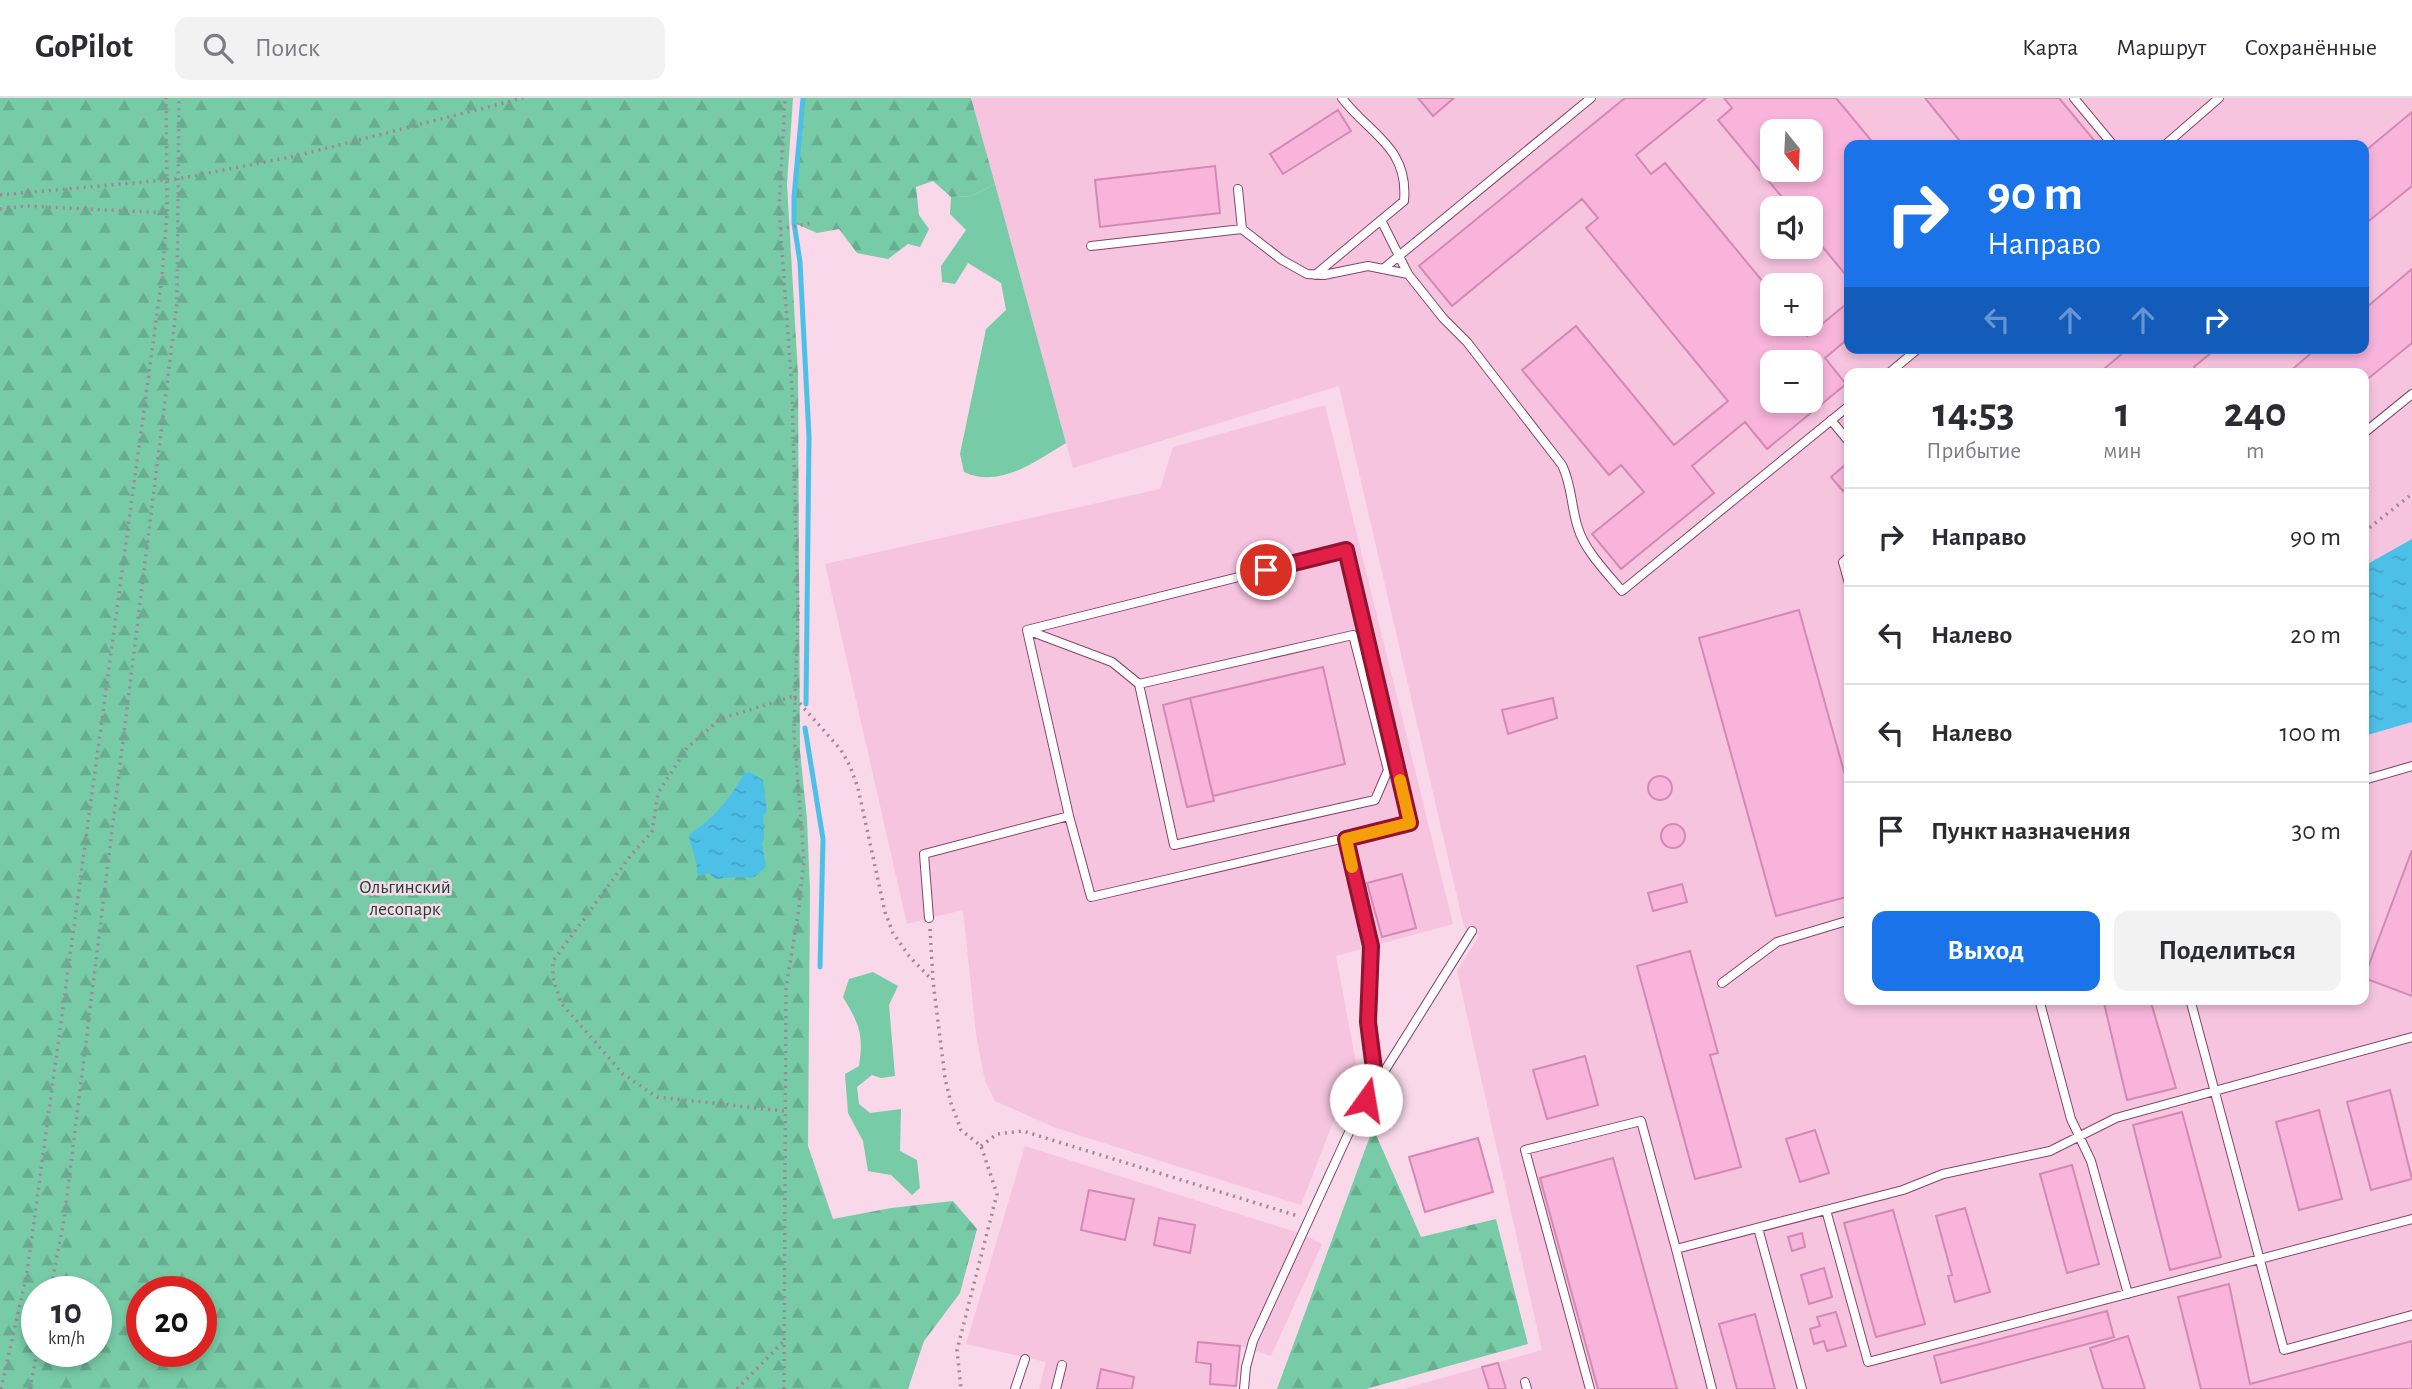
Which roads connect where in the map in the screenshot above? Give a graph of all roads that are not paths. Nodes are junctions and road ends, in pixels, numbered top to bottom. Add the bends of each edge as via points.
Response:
1 (1342, 98) edge
2 (1591, 98) edge
3 (2074, 98) edge
4 (2219, 98) edge
5 (2109, 140) edge
6 (2171, 140) edge
7 (1238, 189) dead end
8 (1381, 220) junction
9 (1242, 229) junction
10 (1091, 246) dead end
11 (1399, 256) junction
12 (1383, 269) junction
13 (1408, 274) junction
14 (1315, 275) junction
15 (1912, 354) edge
16 (1895, 368) edge
17 (2412, 394) edge
18 (1844, 410) edge
19 (1831, 420) junction
20 (2369, 429) edge
21 (1844, 436) edge
22 (1027, 630) junction
23 (1139, 684) junction
24 (2412, 766) edge
25 (2369, 779) edge
26 (1069, 816) junction
27 (1346, 839) junction
28 (930, 921) road end
29 (1844, 922) edge
30 (1472, 932) dead end
31 (1722, 983) dead end
32 (2041, 1005) edge
33 (2192, 1005) edge
34 (2412, 1037) edge
35 (1376, 1085) junction
36 (2214, 1090) junction
37 (2080, 1137) junction
38 (1826, 1210) junction
39 (2412, 1219) edge
40 (1758, 1227) junction
41 (1676, 1249) junction
42 (2259, 1259) junction
43 (2128, 1294) junction
44 (2412, 1315) edge
45 (1025, 1359) dead end
46 (1062, 1365) dead end
47 (1015, 1389) edge
48 (1056, 1389) edge
49 (1244, 1389) edge
50 (1590, 1389) edge
51 (1712, 1389) edge
52 (1802, 1389) edge

1 - 8 lane via 1392,149 1405,183 1404,201
2 - 11 lane
3 - 5 lane
4 - 6 lane
7 - 9 lane
8 - 11 lane
8 - 14 lane
9 - 10 lane
9 - 14 lane via 1282,260
11 - 12 lane
11 - 13 lane
12 - 13 lane
12 - 14 lane via 1368,266
13 - 19 lane via 1555,454 1567,475 1583,539 1622,591
15 - 16 lane
17 - 20 lane
18 - 19 lane
19 - 21 lane
22 - 23 lane via 1112,662
22 - 26 lane
22 - 27 lane via 1346,550 1410,823
23 - 23 lane via 1174,845 1376,800 1388,770 1353,635
24 - 25 lane
26 - 27 lane via 1091,897
26 - 28 lane via 925,854
27 - 35 lane via 1371,946 1368,1022
29 - 31 lane via 1777,942
30 - 35 lane
32 - 37 lane
33 - 36 lane
34 - 36 lane
35 - 49 lane via 1357,1115 1253,1341
36 - 37 lane via 2116,1118
36 - 42 lane
37 - 38 lane via 2050,1151 1943,1174 1903,1190
37 - 43 lane via 2091,1161
38 - 40 lane
38 - 43 lane via 1868,1362
39 - 42 lane
40 - 41 lane
40 - 52 lane
41 - 50 lane via 1641,1121 1525,1150
41 - 51 lane
42 - 43 lane
42 - 44 lane via 2284,1350
45 - 47 lane
46 - 48 lane

